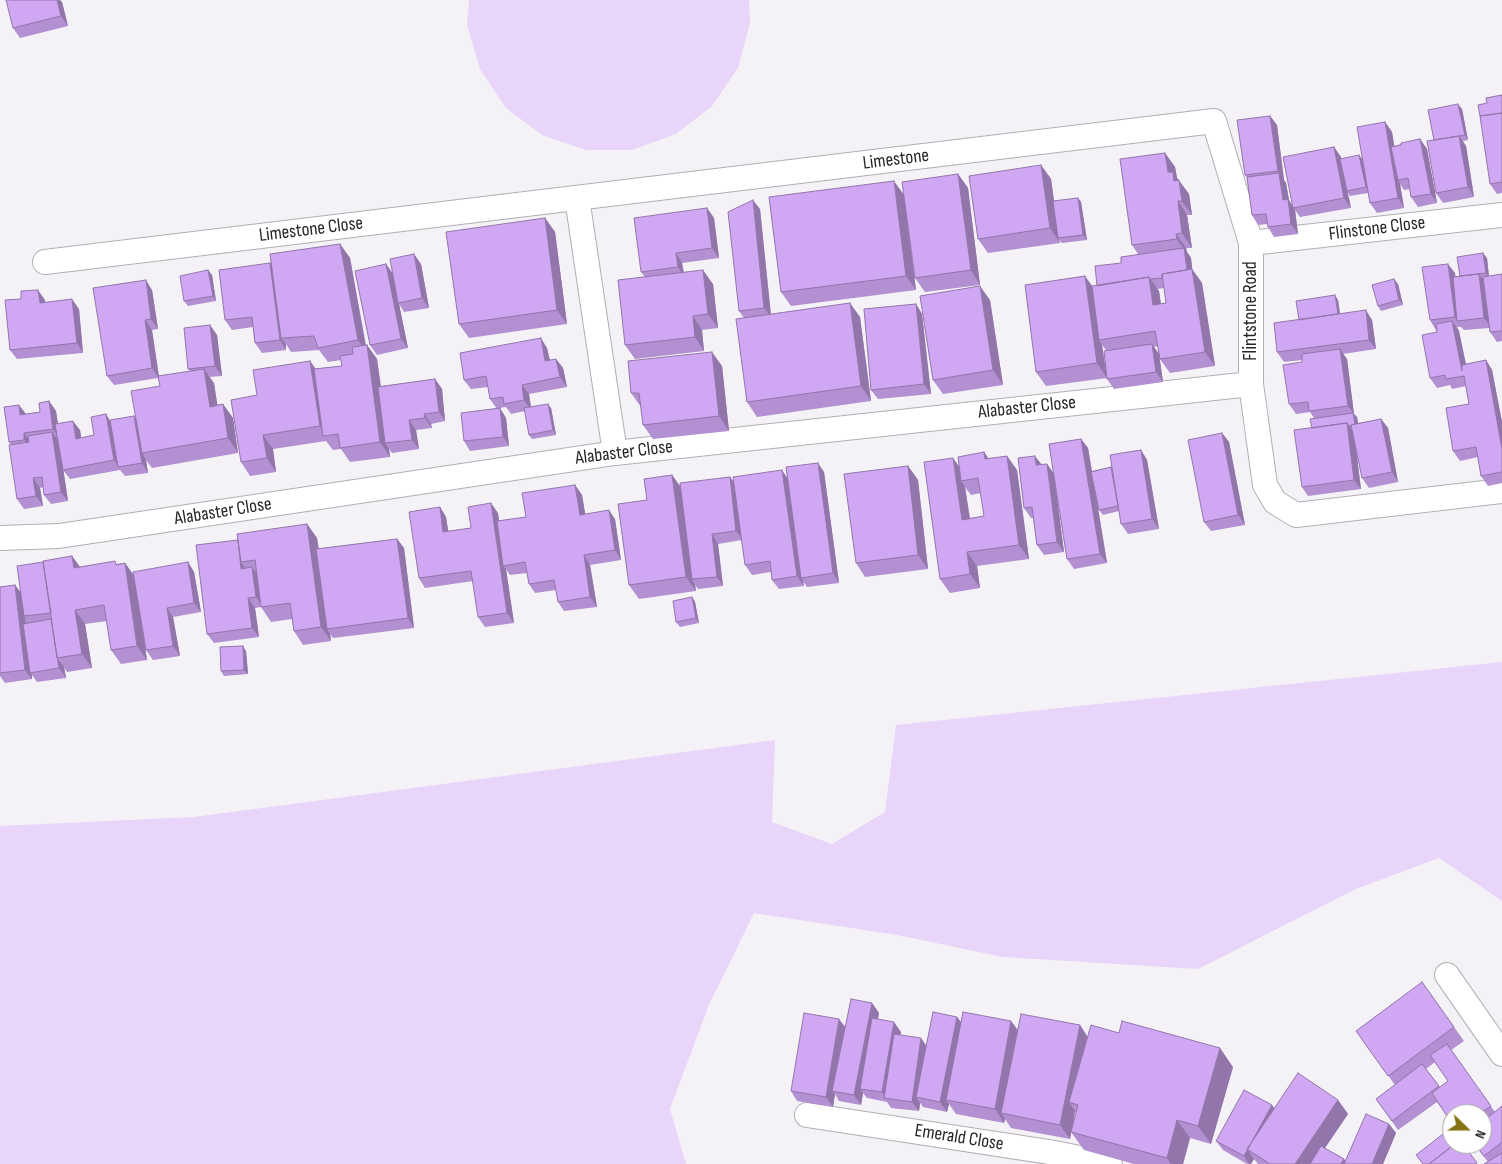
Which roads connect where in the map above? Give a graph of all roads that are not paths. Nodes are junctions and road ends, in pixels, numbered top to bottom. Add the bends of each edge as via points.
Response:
1 (1214, 121) joint
2 (577, 198) junction
3 (1502, 215) edge
4 (1251, 243) junction
5 (44, 262) dead end
6 (1250, 384) junction
7 (615, 453) junction
8 (1502, 491) edge
9 (0, 538) edge
10 (1448, 975) dead end
11 (1502, 1054) edge
12 (807, 1115) dead end
13 (1110, 1164) edge

1 - 2 street, Limestone
1 - 4 street, Flintstone Road
2 - 5 street, Limestone Close
2 - 7 street
3 - 4 street, Flinstone Close
4 - 6 street, Flintstone Road
6 - 7 street, Alabaster Close
6 - 8 street, Flintstone Road via 1265,485 1275,502 1296,515
7 - 9 street, Alabaster Close via 60,536
10 - 11 street
12 - 13 street, Emerald Close

